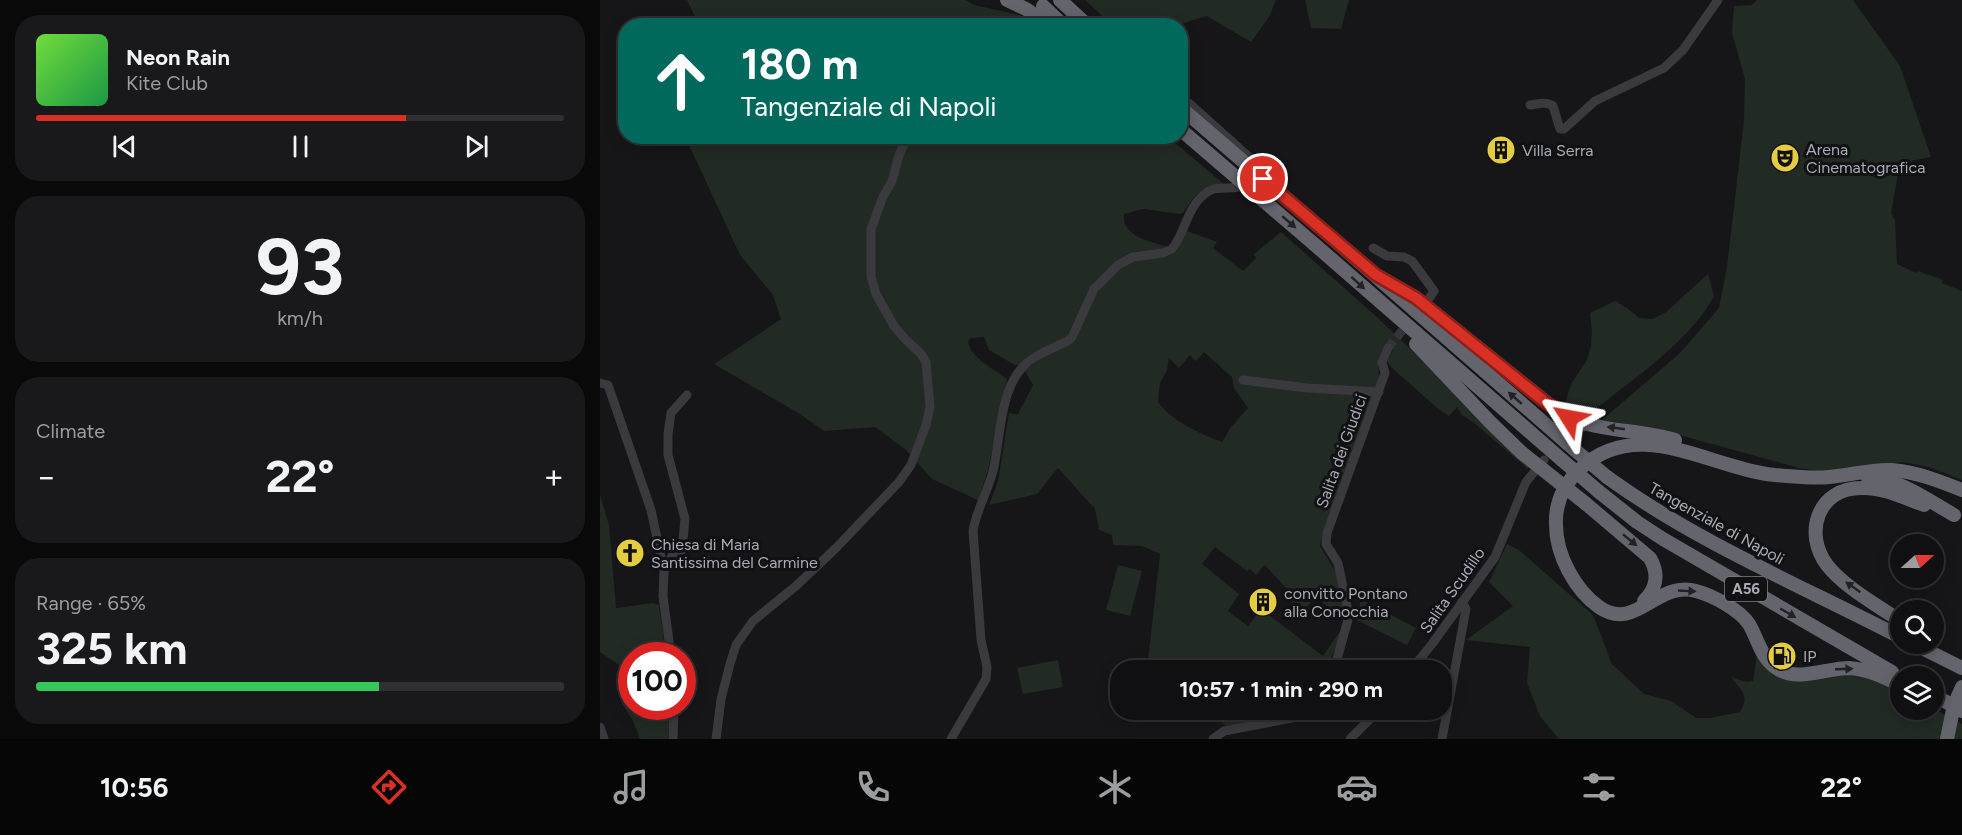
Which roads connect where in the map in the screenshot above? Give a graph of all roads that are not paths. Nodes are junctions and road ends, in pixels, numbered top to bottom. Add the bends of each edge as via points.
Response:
1 (1007, 0) edge
2 (1060, 0) edge
3 (1072, 0) edge
4 (1718, 0) edge
5 (1037, 6) edge
6 (1053, 18) edge
7 (1079, 18) edge
8 (1087, 18) edge
9 (1188, 102) edge
10 (1530, 105) dead end
11 (1188, 114) edge
12 (1188, 136) edge
13 (904, 144) edge
14 (1373, 248) dead end
15 (1376, 275) junction
16 (1430, 297) dead end
17 (1374, 298) junction
18 (1388, 348) tunnel mouth
19 (1243, 380) dead end
20 (600, 383) edge
21 (1379, 392) junction
22 (687, 395) dead end
23 (1544, 460) tunnel mouth
24 (1816, 478) junction
25 (1962, 490) edge
26 (1958, 517) edge
27 (664, 571) junction
28 (1462, 602) junction
29 (1853, 603) dead end
30 (1890, 623) edge
31 (1890, 625) edge
32 (1890, 626) edge
33 (669, 642) edge
34 (1944, 653) edge
35 (1935, 654) edge
36 (1337, 660) edge
37 (1418, 660) edge
38 (1961, 666) edge
39 (1890, 671) edge
40 (1890, 680) edge
41 (1962, 687) edge
42 (1962, 699) edge
43 (1944, 703) edge
44 (1957, 713) edge
45 (674, 720) edge
46 (1282, 720) edge
47 (1368, 720) edge
48 (600, 727) edge
49 (604, 739) edge
50 (673, 739) edge
51 (716, 739) edge
52 (951, 739) edge
53 (1213, 739) edge
54 (1350, 739) edge
55 (1442, 739) edge
56 (1947, 739) edge

1 - 5 highway
2 - 7 highway, bridge
3 - 8 highway
4 - 10 street via 1683,50 1664,68 1595,101 1564,129 1560,129 1553,106 1547,102
5 - 6 highway, bridge
9 - 52 street via 1248,156 1254,174 1243,186 1217,188 1204,194 1186,218 1173,249 1133,257 1118,265 1094,289 1072,337 1034,357 1016,376 1008,394 989,487 973,531 986,679
11 - 15 highway, Tangenziale di Napoli / A56, bridge
12 -> 17 highway, A56, bridge
13 - 51 street via 871,229 871,277 894,326 926,362 930,407 926,425 911,465 899,482 836,548 753,621 736,645
14 - 16 street via 1387,256 1412,261 1434,291
24 -> 15 highway via 1660,436 1569,418 1416,298
32 -> 15 highway, Tangenziale di Napoli / A56, bridge via 1677,524 1643,503 1575,450
17 -> 26 highway, bridge via 1522,453 1585,503 1646,552 1656,576 1652,592 1638,604 1619,609 1602,603 1580,578 1564,546 1561,524 1564,503 1577,482 1590,469 1619,454 1640,450 1671,453 1777,482 1825,484 1883,479
17 -> 39 highway, A56, bridge via 1637,522
18 - 21 street, Salita dei Giudici via 1382,362 1385,373
19 - 21 street
20 - 27 street via 608,385 651,510
21 - 36 street, Salita dei Giudici via 1327,533 1326,544 1338,563 1349,616
22 - 27 street via 671,413 668,434 668,455 685,519 682,550 673,554
23 - 28 street, Salita Scudillo via 1526,482 1495,557
24 - 25 highway via 1893,471 1924,476
24 -> 40 highway via 1761,473 1663,446 1619,448 1584,466 1566,486 1557,512 1558,543 1576,583 1604,610 1631,613 1668,592 1697,591 1738,612 1766,658 1782,671 1795,674 1857,669
30 -> 26 highway via 1827,564 1815,539 1818,515 1834,496 1861,488
27 - 33 street
28 - 37 street, Salita Scudillo
28 - 55 street via 1466,609
29 - 31 highway
34 - 38 highway
35 - 38 highway
41 - 44 highway via 1954,705
42 - 44 highway
43 - 44 highway, bridge
44 - 56 highway
45 - 50 street
46 - 53 street via 1224,731
47 - 54 street
48 - 49 street

